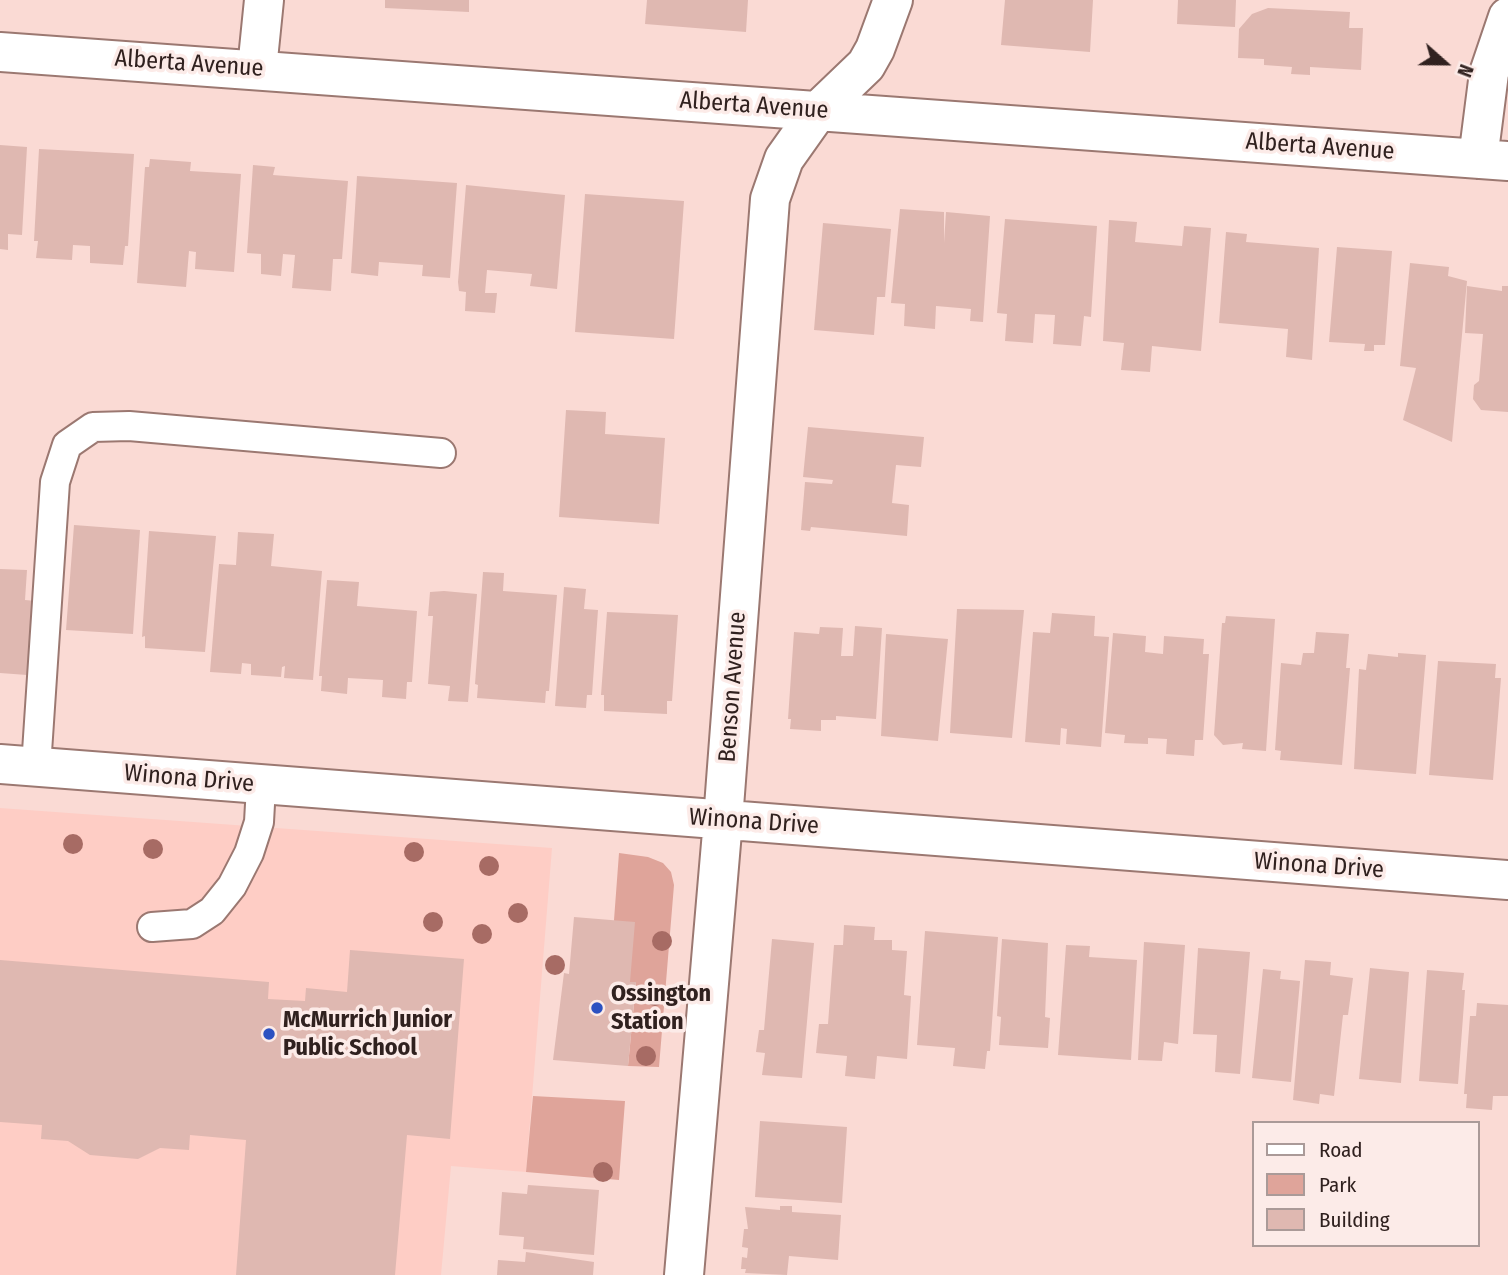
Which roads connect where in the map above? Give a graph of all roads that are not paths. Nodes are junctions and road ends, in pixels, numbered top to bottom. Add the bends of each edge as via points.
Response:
1 (264, 0) edge
2 (893, 0) edge
3 (1508, 17) edge
4 (0, 52) edge
5 (257, 69) junction
6 (818, 111) junction
7 (1493, 160) edge
8 (441, 453) dead end
9 (18, 765) edge
10 (261, 786) junction
11 (723, 820) junction
12 (1508, 880) edge
13 (152, 927) dead end
14 (684, 1275) edge

1 - 5 street
2 - 6 street, Benson Avenue via 866,65
3 - 7 street via 1489,73
4 - 5 street, Alberta Avenue
5 - 6 street, Alberta Avenue
6 - 7 street, Alberta Avenue
6 - 11 street, Benson Avenue via 784,159 770,199
8 - 9 lane via 130,426 93,428 67,445 55,482
9 - 10 street, Winona Drive
10 - 11 street, Winona Drive
10 - 13 lane via 259,821 232,886 212,911 192,924
11 - 12 street, Winona Drive
11 - 14 street, Benson Avenue

